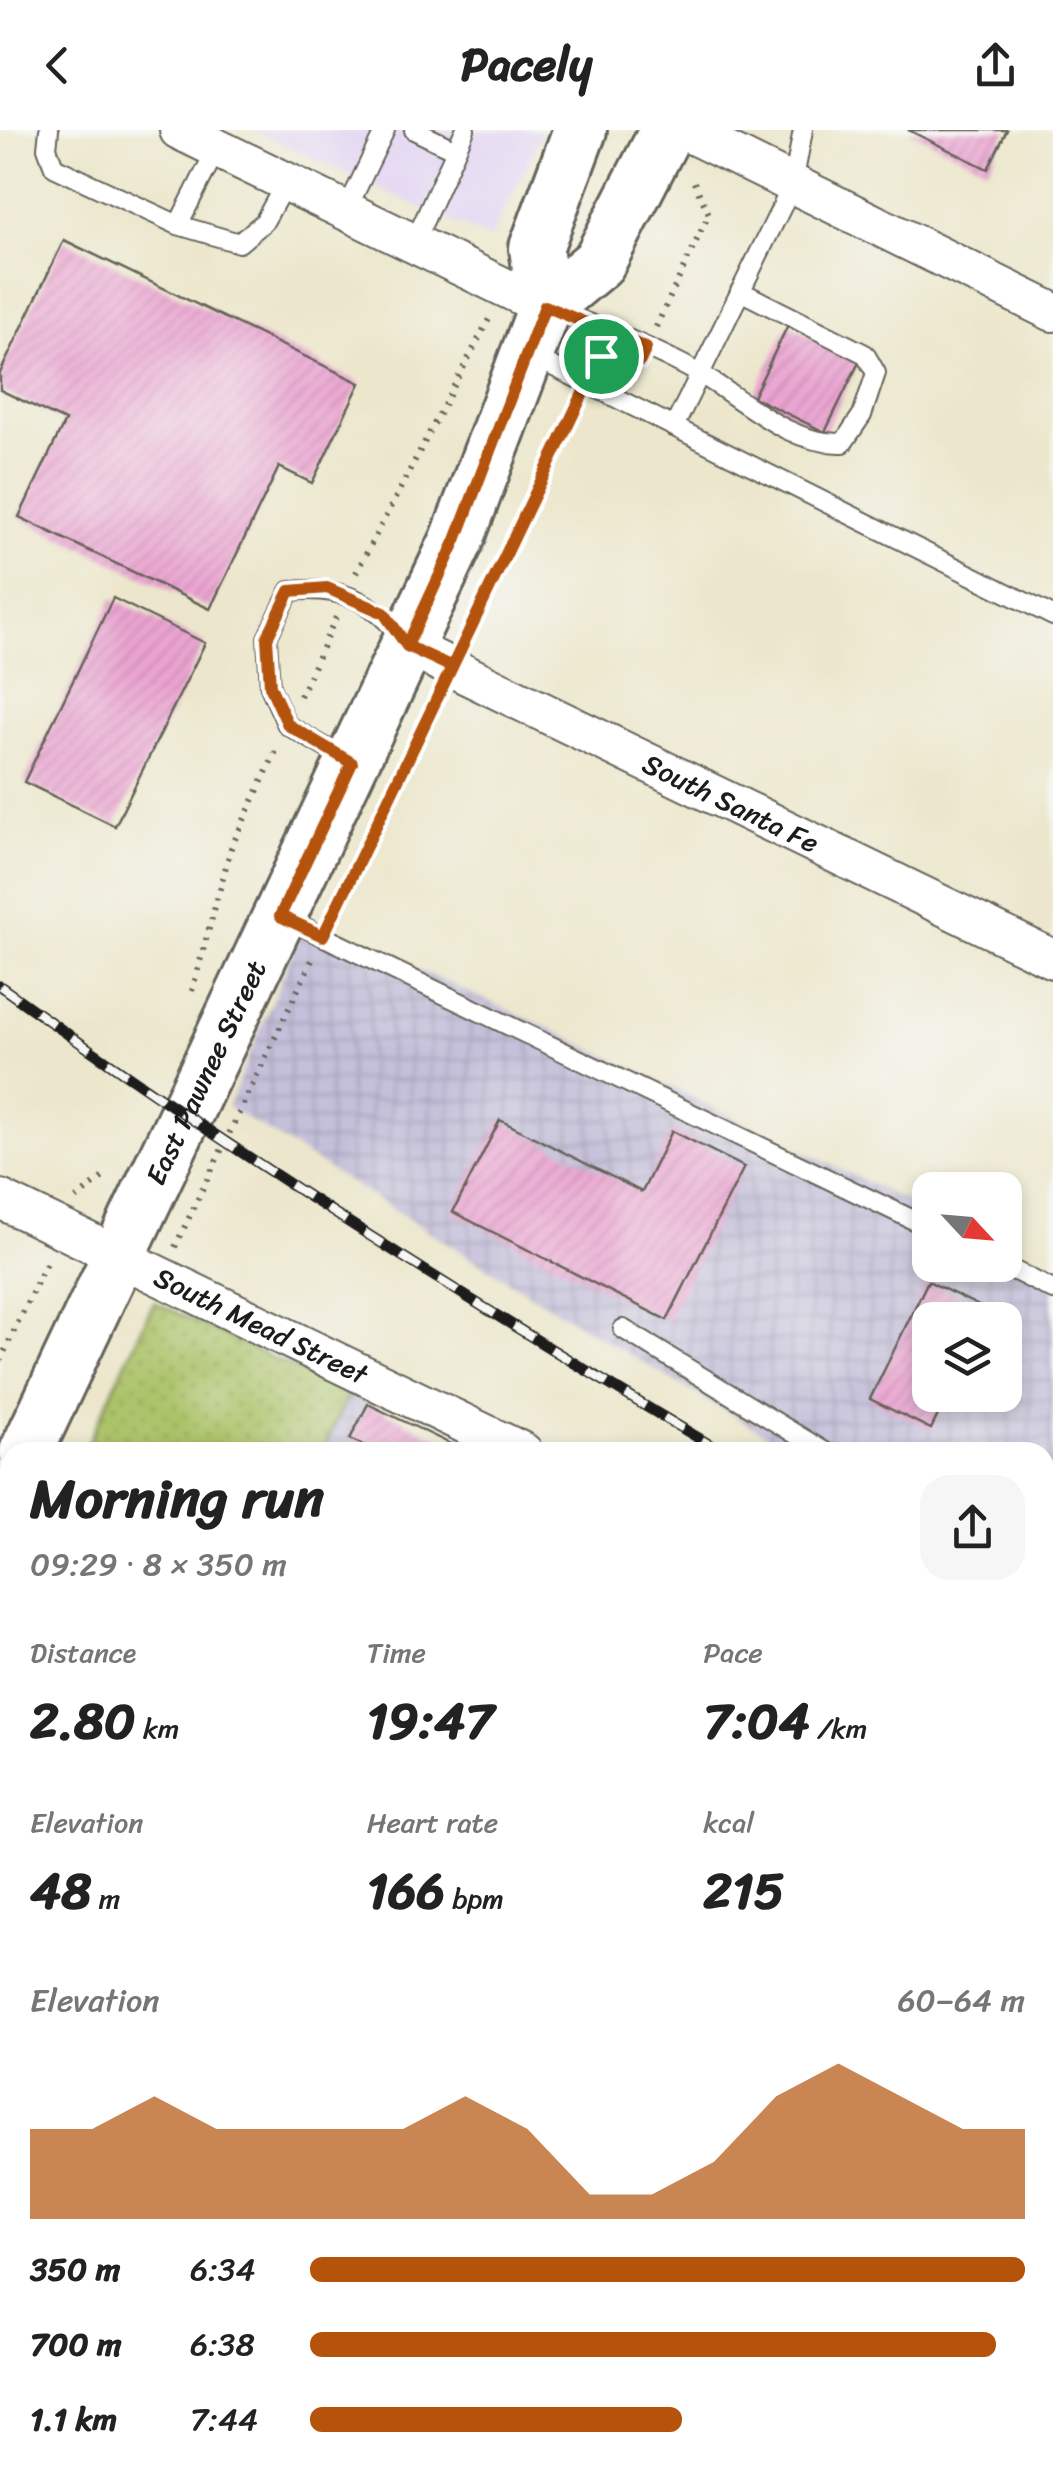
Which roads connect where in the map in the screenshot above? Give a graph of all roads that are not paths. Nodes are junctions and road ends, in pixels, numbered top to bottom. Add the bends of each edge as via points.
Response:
1 (49, 130) edge
2 (179, 130) edge
3 (384, 130) edge
4 (414, 130) edge
5 (464, 130) edge
6 (580, 130) edge
7 (803, 130) edge
8 (682, 132) edge
9 (217, 148) junction
10 (455, 150) junction
11 (286, 182) junction
12 (792, 184) junction
13 (346, 211) junction
14 (178, 225) junction
15 (414, 243) junction
16 (740, 291) junction
17 (1053, 312) edge
18 (536, 330) junction
19 (700, 374) junction
20 (674, 427) junction
21 (1053, 616) edge
22 (430, 656) junction
23 (352, 763) junction
24 (302, 926) junction
25 (1053, 959) edge
26 (0, 1199) edge
27 (912, 1219) edge
28 (140, 1267) junction
29 (1022, 1274) edge
30 (1053, 1290) edge
31 (622, 1329) dead end
32 (32, 1442) edge
33 (502, 1442) edge
34 (808, 1442) edge

1 - 14 lane via 54,167
2 - 9 street
3 - 13 lane
4 - 10 lane
5 - 10 lane
6 - 18 main road, East Pawnee Street via 536,248
7 - 12 lane
8 - 12 street
8 - 18 main road via 599,262
9 - 11 street
9 - 14 lane
10 - 15 lane
11 - 13 street
11 - 14 lane via 264,222 239,244
12 - 16 lane
12 - 17 street
13 - 15 street
15 - 18 street
16 - 19 lane
16 - 19 lane via 865,354 876,373 862,415 842,443 824,444 750,410
18 - 19 lane via 646,348
18 - 20 lane via 588,384
18 - 22 main road, East Pawnee Street via 456,540
19 - 20 lane
20 - 21 lane
22 - 23 main road, East Pawnee Street
22 - 23 lane via 384,613 327,588 290,591 267,638 270,686 288,725
22 - 25 street, South Santa Fe
23 - 24 main road, East Pawnee Street
24 - 27 lane
24 - 28 main road, East Pawnee Street
26 - 28 street, South Mead Street
28 - 32 main road, East Pawnee Street
28 - 33 street, South Mead Street
29 - 30 lane
31 - 34 lane

